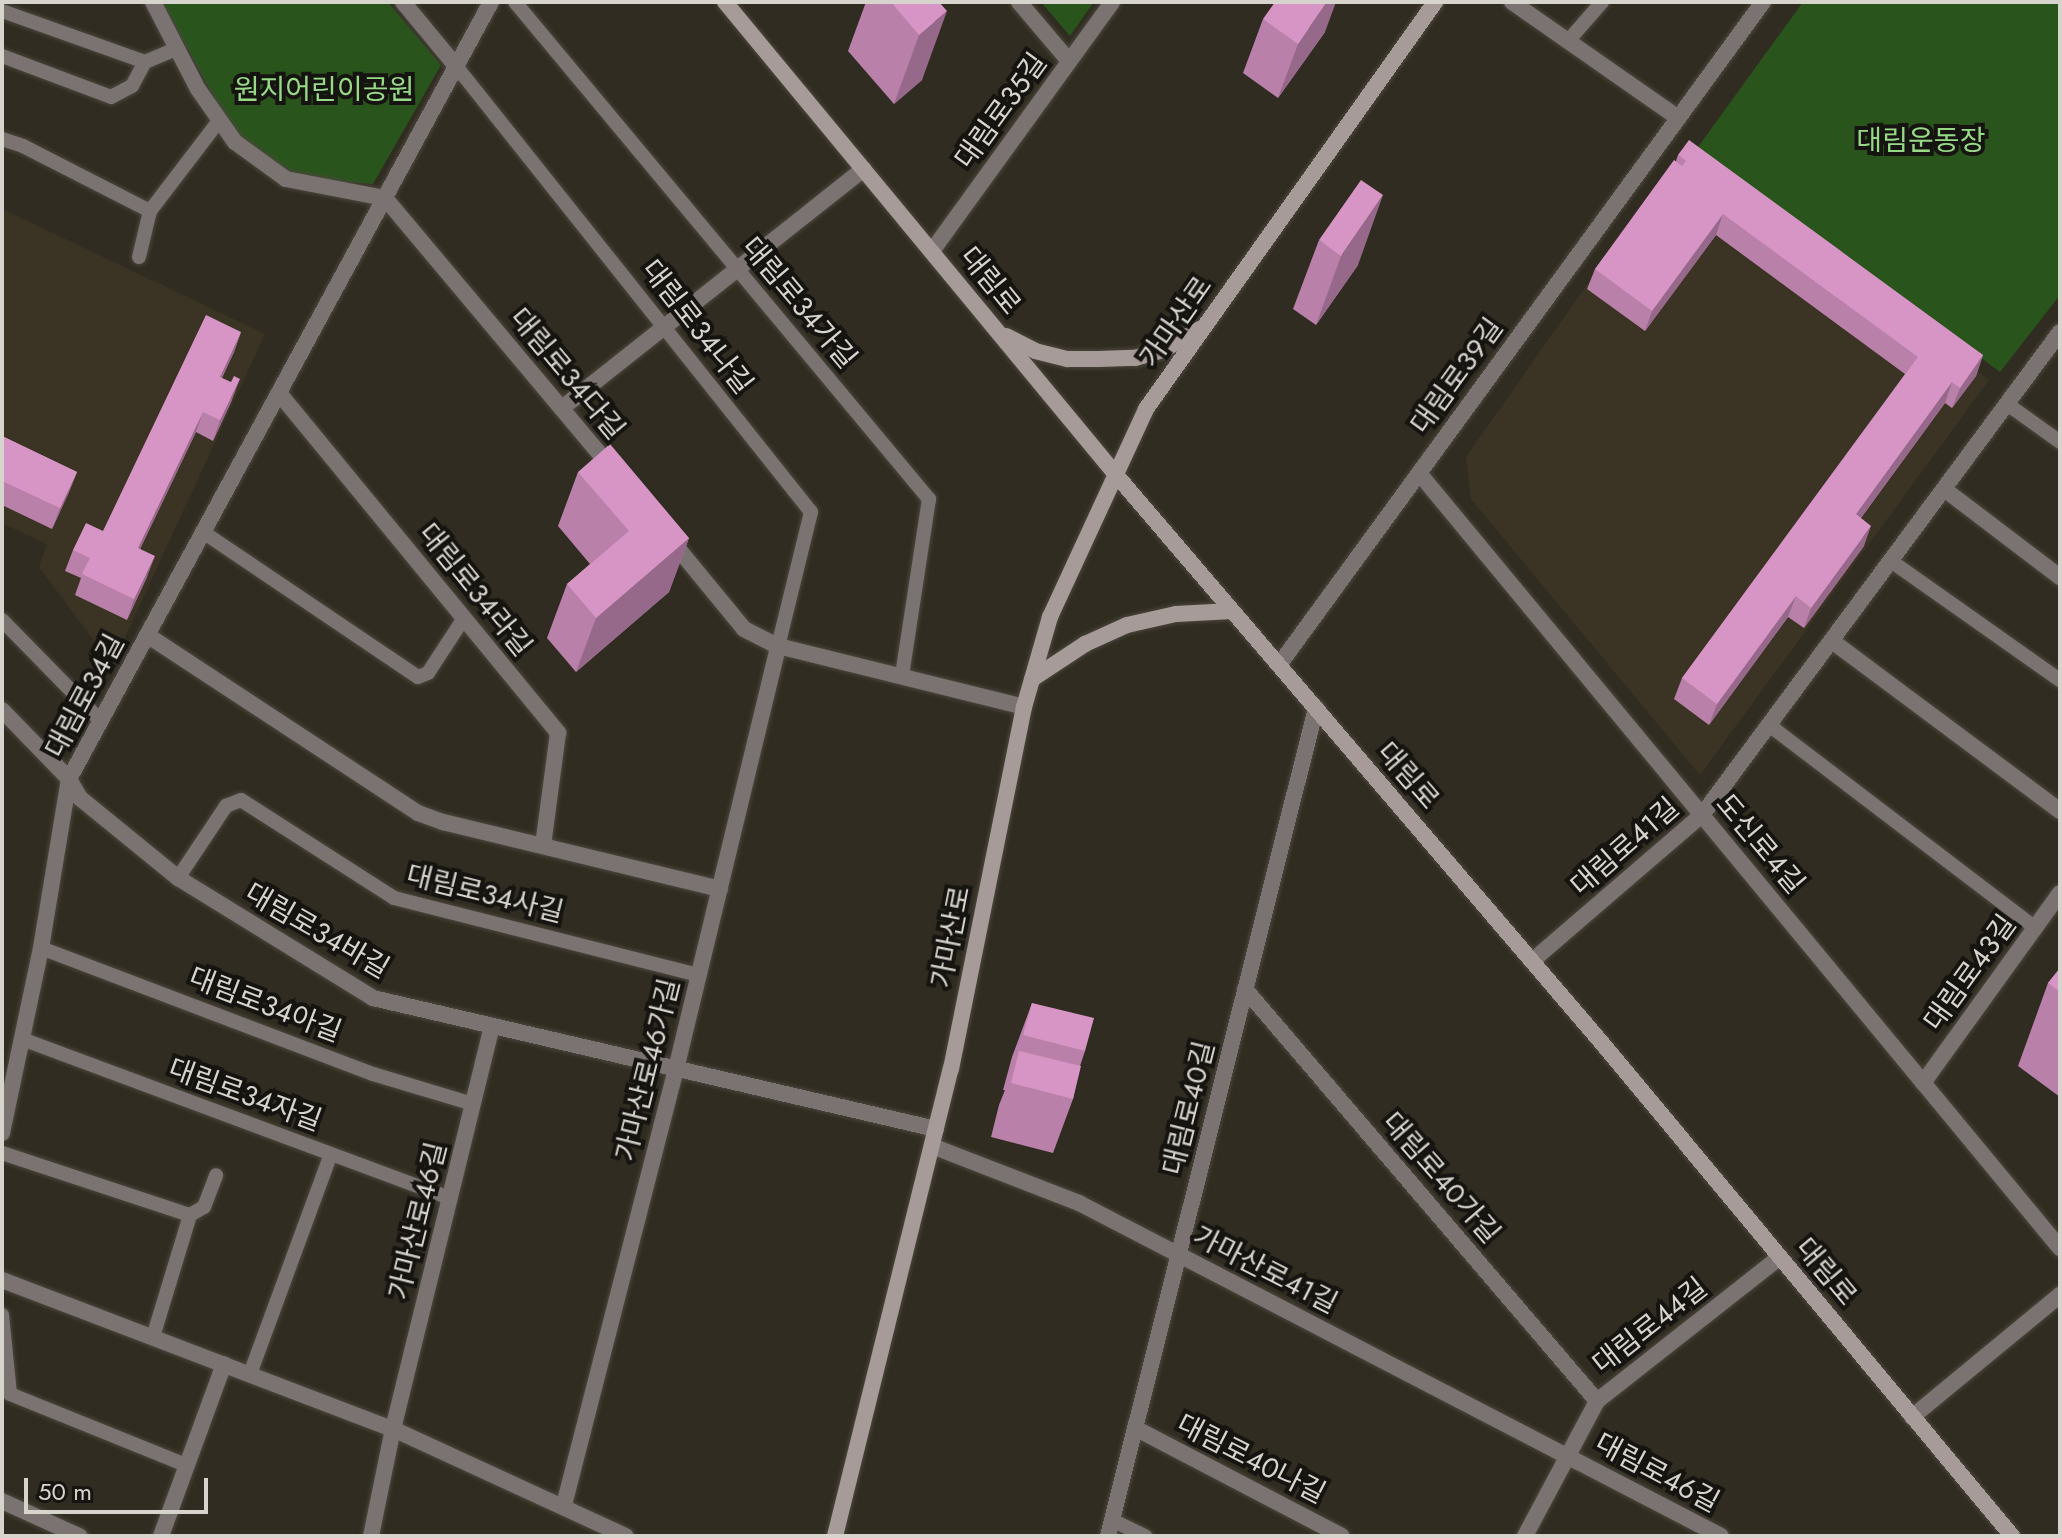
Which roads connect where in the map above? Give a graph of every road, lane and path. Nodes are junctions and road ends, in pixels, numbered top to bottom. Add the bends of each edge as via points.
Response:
1 (153, 2) edge
2 (403, 2) edge
3 (491, 2) edge
4 (515, 2) edge
5 (725, 2) edge
6 (1019, 2) edge
7 (1112, 2) edge
8 (1435, 2) edge
9 (1512, 2) edge
10 (1602, 2) edge
11 (1763, 2) edge
12 (2, 11) edge
13 (1568, 41) junction
14 (176, 49) junction
15 (2, 56) edge
16 (1069, 61) junction
17 (145, 62) junction
18 (456, 66) junction
19 (1678, 118) junction
20 (218, 122) junction
21 (2, 139) edge
22 (864, 169) junction
23 (385, 198) junction
24 (150, 211) junction
25 (932, 251) junction
26 (139, 257) dead end
27 (737, 269) junction
28 (664, 327) junction
29 (1205, 327) junction
30 (999, 332) junction
31 (2060, 332) edge
32 (279, 393) junction
33 (2007, 404) junction
34 (562, 408) junction
35 (2060, 442) edge
36 (1419, 473) junction
37 (1117, 476) junction
38 (623, 482) edge
39 (1944, 489) junction
40 (663, 531) edge
41 (203, 532) junction
42 (1891, 561) junction
43 (2060, 577) edge
44 (1232, 611) junction
45 (464, 618) junction
46 (2, 620) edge
47 (147, 635) junction
48 (1832, 641) junction
49 (778, 646) junction
50 (1279, 665) junction
51 (902, 676) junction
52 (1032, 679) junction
53 (2060, 680) edge
54 (1024, 707) junction
55 (1316, 708) junction
56 (2, 710) edge
57 (101, 721) junction
58 (1769, 725) junction
59 (69, 779) junction
60 (2060, 811) edge
61 (1702, 815) junction
62 (543, 845) junction
63 (178, 878) junction
64 (720, 889) junction
65 (2060, 893) edge
66 (2035, 928) junction
67 (41, 948) junction
68 (1532, 961) junction
69 (699, 975) junction
70 (1245, 989) junction
71 (492, 1026) junction
72 (22, 1039) junction
73 (676, 1069) junction
74 (1923, 1083) junction
75 (473, 1104) junction
76 (2, 1133) edge
77 (934, 1138) junction
78 (2, 1153) edge
79 (331, 1154) junction
80 (216, 1175) dead end
81 (450, 1198) junction
82 (190, 1215) junction
83 (2060, 1248) edge
84 (1178, 1256) junction
85 (1780, 1257) junction
86 (2, 1280) edge
87 (2060, 1295) edge
88 (2, 1315) edge
89 (153, 1337) junction
90 (224, 1364) junction
91 (250, 1374) junction
92 (1597, 1401) junction
93 (1912, 1417) junction
94 (1135, 1428) junction
95 (393, 1429) junction
96 (1568, 1456) junction
97 (186, 1465) junction
98 (2, 1501) edge
99 (564, 1505) junction
100 (1110, 1528) edge
101 (79, 1536) edge
102 (161, 1536) edge
103 (371, 1536) edge
104 (626, 1536) edge
105 (835, 1536) edge
106 (1145, 1536) edge
107 (1342, 1536) edge
108 (1525, 1536) edge
109 (1721, 1536) edge
110 (2012, 1536) edge

1 - 14 street
2 - 18 street
3 - 18 street, 대림로34길
4 - 27 lane, 대림로34가길
5 - 22 main road, 대림로
6 - 16 street
7 - 16 street, 대림로35길
8 - 29 main road, 가마산로
9 - 13 street
10 - 13 lane
11 - 19 street, 대림로39길
12 - 17 lane
13 - 19 street
14 - 17 lane
14 - 20 street
15 - 17 lane via 111,97 132,86
16 - 25 street, 대림로35길
18 - 23 street, 대림로34길
18 - 28 lane, 대림로34나길
19 - 36 street, 대림로39길
20 - 23 street via 250,156 286,179
20 - 24 lane
21 - 24 lane
22 - 25 main road, 대림로
22 - 27 street
23 - 32 street, 대림로34길
23 - 34 street, 대림로34다길
24 - 26 lane
25 - 30 main road, 대림로
27 - 28 street
27 - 51 lane, 대림로34가길 via 929,499
28 - 34 street
28 - 49 lane, 대림로34나길 via 811,512
29 - 30 main road via 1163,350 1135,358 1098,359 1035,351
29 - 37 main road, 가마산로 via 1146,409
30 - 37 main road, 대림로
31 - 33 street, 대림로41길
32 - 41 street, 대림로34길
32 - 45 street, 대림로34라길
33 - 35 lane
33 - 39 street, 대림로41길
34 - 38 street, 대림로34다길
36 - 50 street, 대림로39길
36 - 61 street, 도신로4길
37 - 44 main road, 대림로
37 - 52 main road, 가마산로 via 1050,617
39 - 42 street, 대림로41길
39 - 43 street
40 - 49 street via 744,629
41 - 45 lane via 418,677 428,673
41 - 47 street, 대림로34길
42 - 48 street, 대림로41길
42 - 53 lane
44 - 50 main road, 대림로
44 - 52 main road via 1176,614 1127,625 1085,644
45 - 62 street, 대림로34라길 via 558,733
46 - 57 lane
47 - 57 street, 대림로34길
47 - 62 street via 418,813
48 - 58 street, 대림로41길
48 - 60 street
49 - 51 street
49 - 64 street, 가마산로46가길
50 - 55 main road, 대림로
51 - 54 street
52 - 54 main road, 가마산로
54 - 77 main road, 가마산로
55 - 68 main road, 대림로
55 - 70 street, 대림로40길
56 - 59 street, 대림로34바길
57 - 59 street, 대림로34길
58 - 61 street, 대림로41길
58 - 66 lane
59 - 63 street, 대림로34바길 via 80,798
59 - 67 street, 대림로34길
61 - 68 street, 대림로41길
61 - 74 street, 도신로4길
62 - 64 street
63 - 69 lane, 대림로34사길 via 226,806 241,800 394,898
63 - 71 street, 대림로34바길 via 373,998
64 - 69 street, 가마산로46가길
65 - 66 street, 대림로43길
66 - 74 street, 대림로43길
67 - 72 street, 대림로34길
67 - 75 lane, 대림로34아길 via 373,1074
68 - 85 main road, 대림로
69 - 73 street, 가마산로46가길
70 - 84 street, 대림로40길
70 - 92 street, 대림로40가길
71 - 73 street, 대림로34바길
71 - 75 street, 가마산로46길
72 - 76 street, 대림로34길
72 - 79 lane, 대림로34자길
73 - 77 street
73 - 99 street, 가마산로46가길
74 - 83 street, 도신로4길
75 - 81 street, 가마산로46길
77 - 84 street, 가마산로41길 via 1079,1203
77 - 105 main road, 가마산로
78 - 82 lane
79 - 81 lane, 대림로34자길
79 - 91 lane
80 - 82 lane via 204,1207
81 - 95 street, 가마산로46길
82 - 89 lane
84 - 94 street, 대림로40길
84 - 96 street, 가마산로41길
85 - 92 street, 대림로44길
85 - 93 main road, 대림로
86 - 89 street
87 - 93 street
88 - 97 lane via 10,1394
89 - 90 street
90 - 91 street
90 - 97 street
91 - 95 street
92 - 96 street, 대림로44길
93 - 110 main road, 대림로
94 - 100 street, 대림로40길
94 - 107 street, 대림로40나길
95 - 99 street
95 - 103 street, 가마산로46길
96 - 108 street, 대림로44길
96 - 109 street, 대림로46길
97 - 102 street
98 - 101 street
99 - 104 street
100 - 106 lane, 대림로40길

